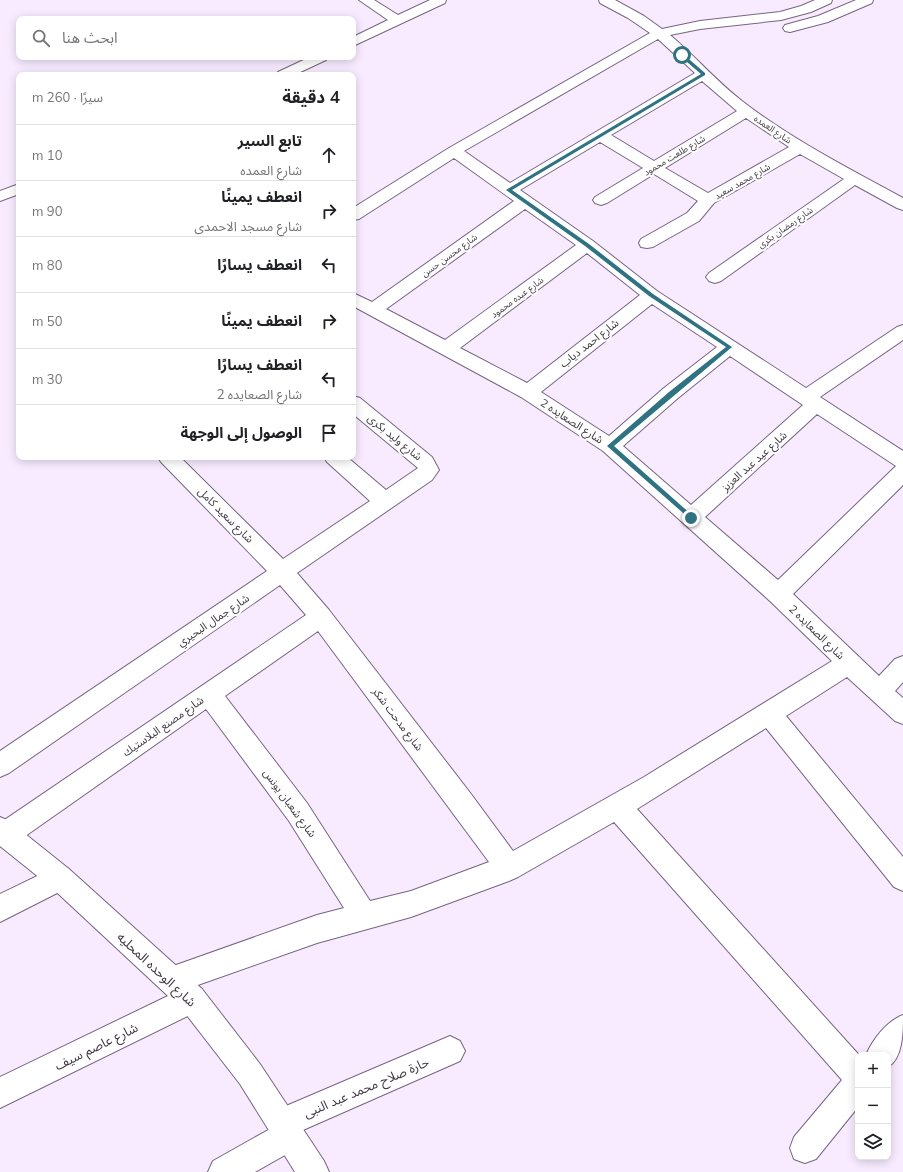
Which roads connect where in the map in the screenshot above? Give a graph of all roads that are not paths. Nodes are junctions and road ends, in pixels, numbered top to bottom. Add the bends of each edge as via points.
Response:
1 (365, 0) edge
2 (440, 0) edge
3 (605, 0) edge
4 (826, 0) edge
5 (867, 0) edge
6 (398, 21) junction
7 (780, 30) dead end
8 (659, 33) junction
9 (753, 33) dead end
10 (714, 36) dead end
11 (699, 38) dead end
12 (356, 41) edge
13 (670, 43) junction
14 (315, 60) edge
15 (289, 72) edge
16 (703, 74) junction
17 (747, 111) junction
18 (600, 135) junction
19 (800, 147) junction
20 (454, 151) junction
21 (654, 167) junction
22 (855, 178) junction
23 (16, 190) edge
24 (509, 190) junction
25 (0, 196) edge
26 (601, 200) dead end
27 (708, 200) junction
28 (525, 201) junction
29 (903, 205) edge
30 (356, 213) edge
31 (647, 243) dead end
32 (587, 245) junction
33 (715, 276) dead end
34 (651, 295) junction
35 (356, 301) edge
36 (373, 310) junction
37 (903, 331) edge
38 (729, 347) junction
39 (447, 348) junction
40 (528, 392) junction
41 (811, 401) junction
42 (356, 405) edge
43 (610, 446) junction
44 (171, 460) edge
45 (337, 460) edge
46 (903, 461) edge
47 (903, 472) edge
48 (426, 474) joint
49 (386, 502) junction
50 (691, 518) junction
51 (283, 573) junction
52 (778, 594) junction
53 (321, 617) junction
54 (849, 663) junction
55 (903, 666) edge
56 (879, 692) junction
57 (209, 694) junction
58 (769, 713) junction
59 (903, 713) edge
60 (0, 765) edge
61 (618, 807) junction
62 (2, 833) edge
63 (509, 868) junction
64 (60, 878) junction
65 (903, 878) edge
66 (0, 908) edge
67 (364, 916) junction
68 (172, 980) junction
69 (192, 1000) junction
70 (903, 1029) edge
71 (450, 1051) dead end
72 (884, 1052) edge
73 (855, 1073) edge
74 (855, 1087) edge
75 (0, 1093) edge
76 (286, 1129) junction
77 (805, 1148) dead end
78 (224, 1172) edge
79 (313, 1172) edge

1 - 6 street
2 - 6 street
3 - 8 street, شارع العمده
4 - 8 street via 781,16 700,25
5 - 7 street via 823,19
6 - 12 street
8 - 13 street, شارع العمده
8 - 20 street
9 - 10 street
11 - 13 street
13 - 16 street, شارع العمده
14 - 15 street
16 - 17 street, شارع العمده
16 - 18 street
17 - 19 street, شارع العمده
17 - 21 street, شارع طلعت محمود
18 - 21 street
18 - 24 street
19 - 22 street, شارع العمده
19 - 27 street, شارع محمد سعيد
20 - 24 street
20 - 30 street
21 - 26 street, شارع طلعت محمود
21 - 27 street
22 - 29 street, شارع العمده
22 - 33 street, شارع رمضان بكرى
23 - 25 street
24 - 28 street
27 - 31 street, شارع محمد سعيد via 693,217
28 - 32 street
28 - 36 street, شارع محسن حسن
32 - 34 street
32 - 39 street, شارع عبده محمود
34 - 38 street
34 - 40 street, شارع احمد دياب
35 - 36 street, شارع الصعايده 2
36 - 39 street, شارع الصعايده 2
37 - 41 street, شارع عيد عبد العزيز
38 - 41 street
38 - 43 street
39 - 40 street, شارع الصعايده 2
40 - 43 street, شارع الصعايده 2
41 - 46 street
41 - 50 street, شارع عيد عبد العزيز
42 - 48 street, شارع وليد بكرى via 425,462 429,470
43 - 50 street, شارع الصعايده 2
44 - 51 street, شارع سعيد كامل
45 - 49 street
47 - 52 street
48 - 49 street, شارع جمال البحيري
49 - 51 street, شارع جمال البحيري
50 - 52 street, شارع الصعايده 2
51 - 53 street, شارع مدحت شكر
51 - 60 street, شارع جمال البحيري
52 - 54 street, شارع الصعايده 2
53 - 57 street, شارع مصنع البلاستيك
53 - 63 street, شارع مدحت شكر
54 - 56 street, شارع الصعايده 2
54 - 58 street
55 - 56 street
56 - 59 street, شارع الصعايده 2
57 - 62 street, شارع مصنع البلاستيك
57 - 67 street, شارع شعبان يونس via 298,812
58 - 61 street
58 - 65 street
61 - 63 street
61 - 73 street
62 - 64 street, شارع الوحده المحليه
63 - 67 street via 411,904
64 - 66 street
64 - 68 street, شارع الوحده المحليه
67 - 68 street via 316,929
68 - 69 street, شارع الوحده المحليه
69 - 75 street, شارع عاصم سيف
69 - 76 street, شارع الوحده المحليه via 250,1074
70 - 72 street
71 - 76 street, حارة صلاح محمد عبد النبى
74 - 77 street
76 - 78 street, حارة صلاح محمد عبد النبى
76 - 79 street, شارع الوحده المحليه

